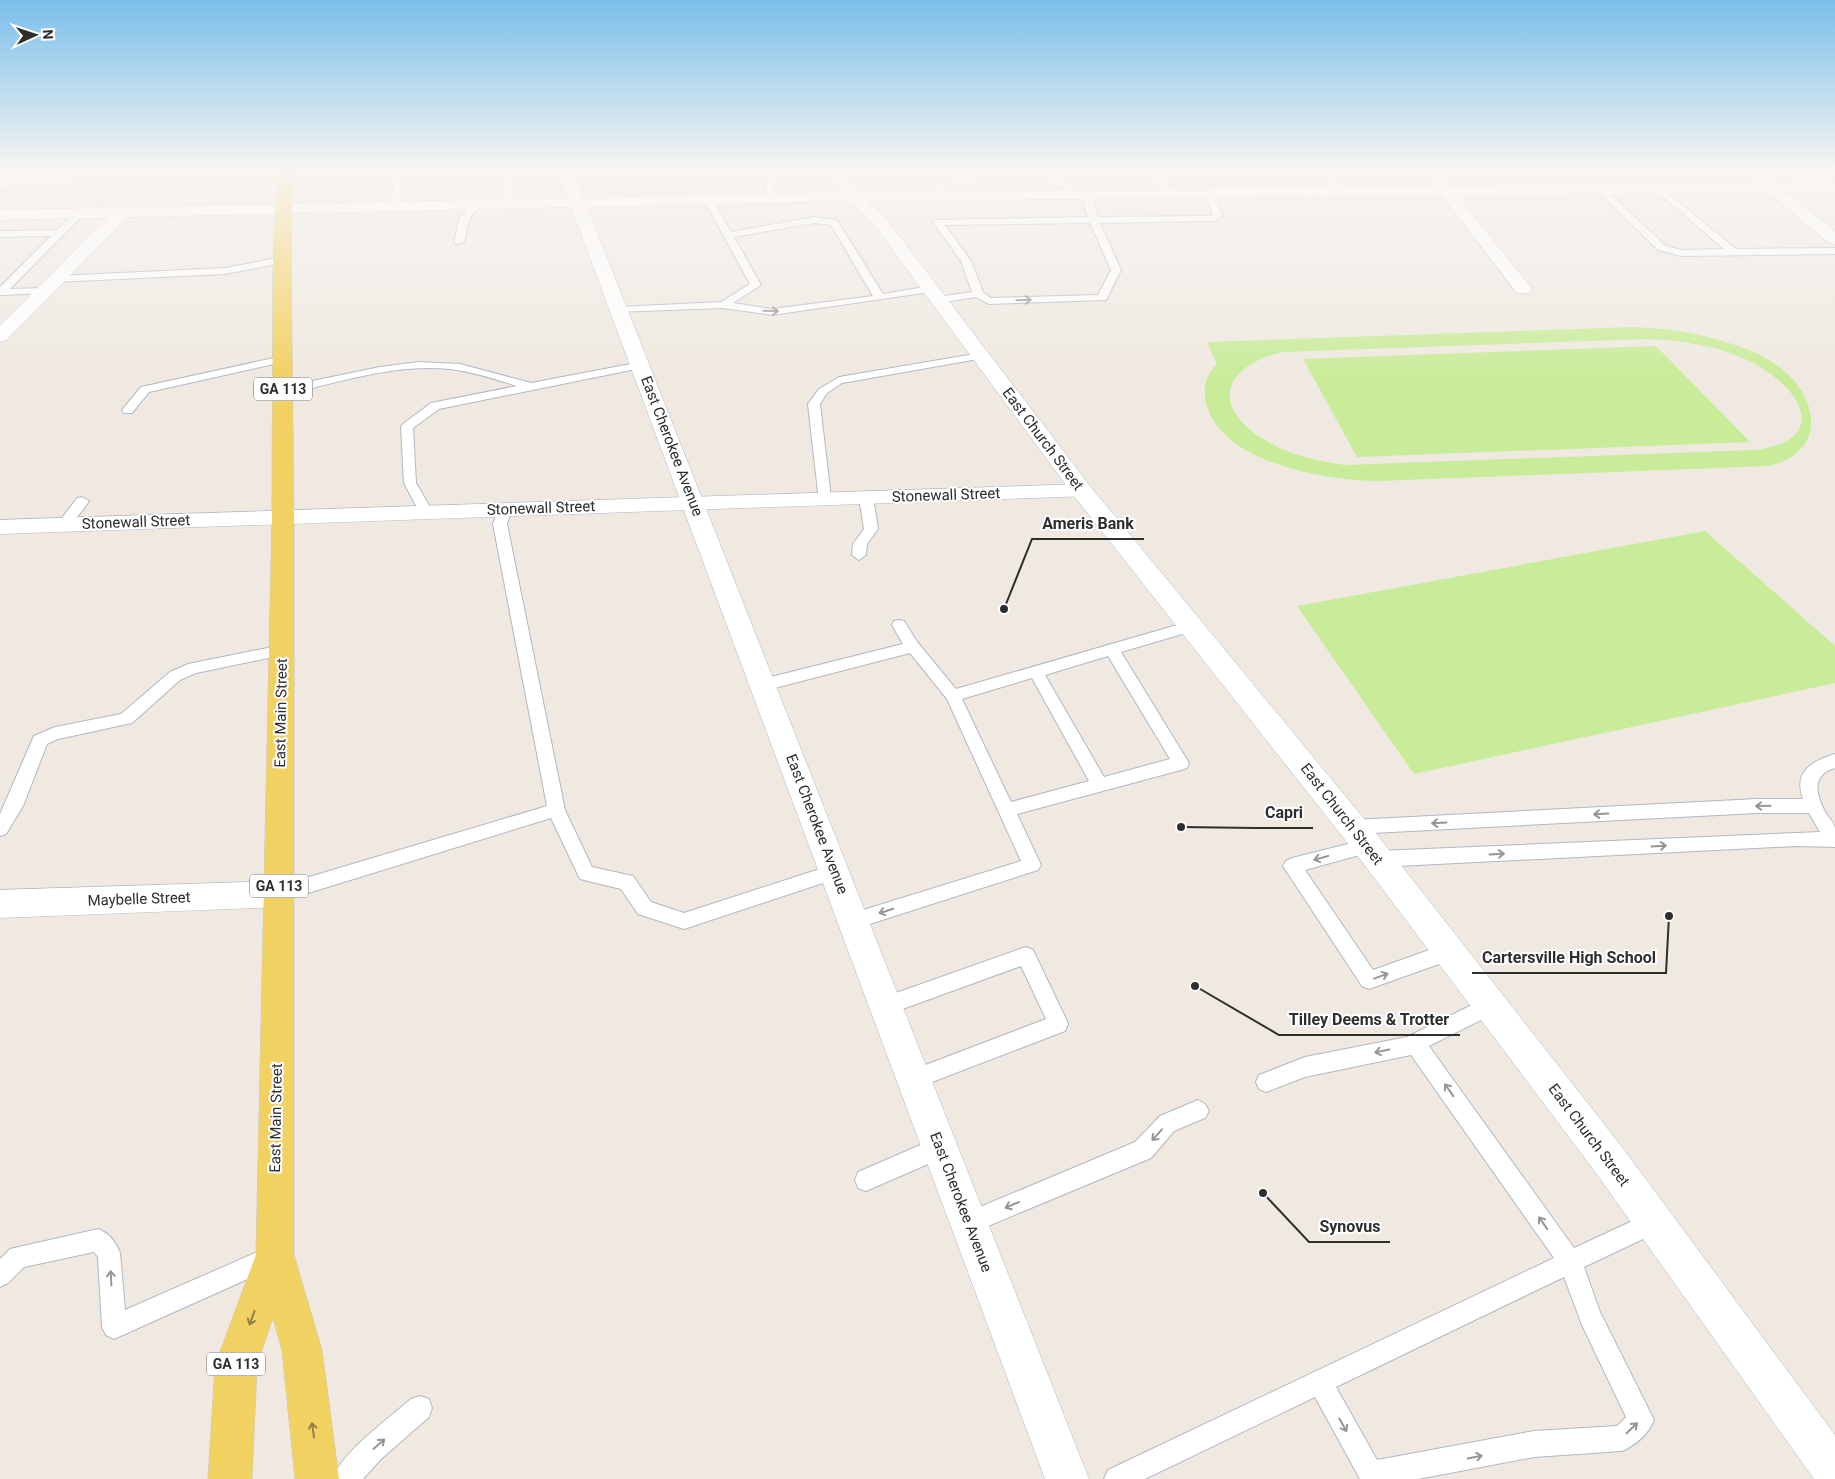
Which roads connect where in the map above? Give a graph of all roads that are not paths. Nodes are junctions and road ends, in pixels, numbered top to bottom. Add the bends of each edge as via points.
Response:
1 (54, 239) edge
2 (96, 239) edge
3 (283, 239) edge
4 (460, 239) edge
5 (592, 239) edge
6 (730, 239) edge
7 (844, 239) edge
8 (893, 239) edge
9 (950, 239) edge
10 (1102, 239) edge
11 (1484, 239) edge
12 (1653, 239) edge
13 (1718, 239) edge
14 (459, 242) dead end
15 (1835, 251) edge
16 (1733, 252) junction
17 (282, 260) junction
18 (50, 285) junction
19 (1523, 289) dead end
20 (0, 292) edge
21 (978, 294) junction
22 (934, 295) junction
23 (880, 298) junction
24 (723, 305) junction
25 (619, 310) junction
26 (0, 336) edge
27 (980, 356) junction
28 (283, 359) junction
29 (641, 365) junction
30 (530, 387) junction
31 (283, 391) junction
32 (128, 410) dead end
33 (1082, 491) junction
34 (866, 497) junction
35 (824, 498) junction
36 (82, 501) dead end
37 (693, 502) junction
38 (506, 509) junction
39 (426, 512) junction
40 (283, 517) junction
41 (64, 525) junction
42 (0, 527) edge
43 (859, 555) dead end
44 (899, 625) dead end
45 (1191, 626) junction
46 (913, 647) junction
47 (1112, 649) junction
48 (282, 650) junction
49 (1036, 672) junction
50 (763, 685) junction
51 (953, 696) junction
52 (1835, 761) edge
53 (1100, 785) junction
54 (1812, 806) junction
55 (556, 810) junction
56 (1006, 810) junction
57 (0, 829) edge
58 (1835, 840) edge
59 (1366, 844) junction
60 (835, 872) junction
61 (279, 894) junction
62 (0, 904) edge
63 (854, 921) junction
64 (1449, 952) junction
65 (1490, 1005) junction
66 (886, 1006) junction
67 (1415, 1043) junction
68 (914, 1079) junction
69 (1266, 1082) dead end
70 (1198, 1111) dead end
71 (940, 1147) junction
72 (866, 1180) dead end
73 (1654, 1222) junction
74 (969, 1223) junction
75 (275, 1255) junction
76 (1571, 1262) junction
77 (0, 1275) edge
78 (114, 1327) joint
79 (1320, 1382) junction
80 (420, 1408) dead end
81 (1835, 1471) edge
82 (230, 1479) edge
83 (317, 1479) edge
84 (345, 1479) edge
85 (1067, 1479) edge
86 (1117, 1479) edge

1 - 20 lane
2 - 18 main road
3 - 17 main road, East Main Street / GA 113
4 - 14 lane
5 - 25 main road, East Cherokee Avenue
6 - 24 lane via 756,286
7 - 23 lane
8 - 22 main road, East Church Street
9 - 21 lane via 966,261
21 -> 10 lane via 989,301 1102,298 1116,270
11 - 19 main road
12 - 16 lane via 1662,248 1681,253
13 - 16 lane
15 - 16 lane
17 - 18 lane via 225,271
17 - 28 main road, East Main Street / GA 113
18 - 20 lane
18 - 26 main road
21 - 22 lane
22 - 23 lane
22 - 27 main road, East Church Street
24 -> 23 lane via 772,312
24 - 25 lane
25 - 29 main road, East Cherokee Avenue
27 - 33 main road, East Church Street
27 - 35 lane via 839,380 823,391 814,404
28 - 31 main road, East Main Street / GA 113
28 - 32 lane via 145,389
29 - 30 lane
29 - 37 main road, East Cherokee Avenue
30 - 31 lane via 484,373 440,365 401,368
30 - 39 lane via 435,406 408,427 410,483
31 - 40 main road, East Main Street / GA 113
33 - 34 main road, Stonewall Street
33 - 45 main road, East Church Street
34 - 35 main road, Stonewall Street
34 - 43 lane via 871,529 860,544
35 - 37 main road, Stonewall Street
36 - 41 lane
37 - 38 main road, Stonewall Street
37 - 50 main road, East Cherokee Avenue
38 - 39 main road, Stonewall Street
38 - 55 lane via 500,524
39 - 40 main road, Stonewall Street
40 - 41 main road, Stonewall Street
40 - 48 main road, East Main Street / GA 113
41 - 42 main road, Stonewall Street
44 - 46 lane
45 - 47 lane
45 - 59 main road, East Church Street
46 - 50 lane
46 - 51 lane
47 - 49 lane
47 - 53 lane via 1181,763
48 - 57 lane via 194,668 175,676 126,719 54,733 40,740 14,806
48 - 61 main road, East Main Street / GA 113
49 - 51 lane
49 - 53 lane
50 - 60 main road, East Cherokee Avenue
51 - 56 lane
52 - 54 lane via 1813,772 1808,786
53 - 56 lane
54 - 58 lane
54 -> 59 lane via 1756,806
55 - 60 lane via 586,874 627,882 645,908 684,922
55 - 61 lane
56 -> 63 lane via 1032,865
59 -> 58 lane
59 - 64 main road, East Church Street
59 -> 64 lane via 1292,866 1369,980
60 - 63 main road, East Cherokee Avenue
61 - 62 main road, Maybelle Street
61 - 75 main road, East Main Street / GA 113
63 - 66 main road, East Cherokee Avenue
64 - 65 main road, East Church Street
65 - 67 lane
65 - 73 main road, East Church Street
66 - 68 main road, East Cherokee Avenue
66 - 68 lane via 1026,956 1058,1024
67 -> 69 lane via 1305,1067
76 -> 67 lane
68 - 71 main road, East Cherokee Avenue
70 -> 74 lane via 1167,1124 1143,1150
71 - 72 lane
71 - 74 main road, East Cherokee Avenue
73 - 76 lane
73 - 81 main road, East Church Street
74 - 85 main road, East Cherokee Avenue
75 - 78 lane
75 -> 82 main road, East Main Street / GA 113 via 236,1365
83 -> 75 main road, East Main Street / GA 113 via 302,1350
76 - 79 lane
79 -> 76 lane via 1371,1474 1534,1444 1622,1438 1641,1420 1590,1317
78 -> 77 lane via 109,1253 98,1240 18,1257
79 - 86 lane
84 -> 80 lane

